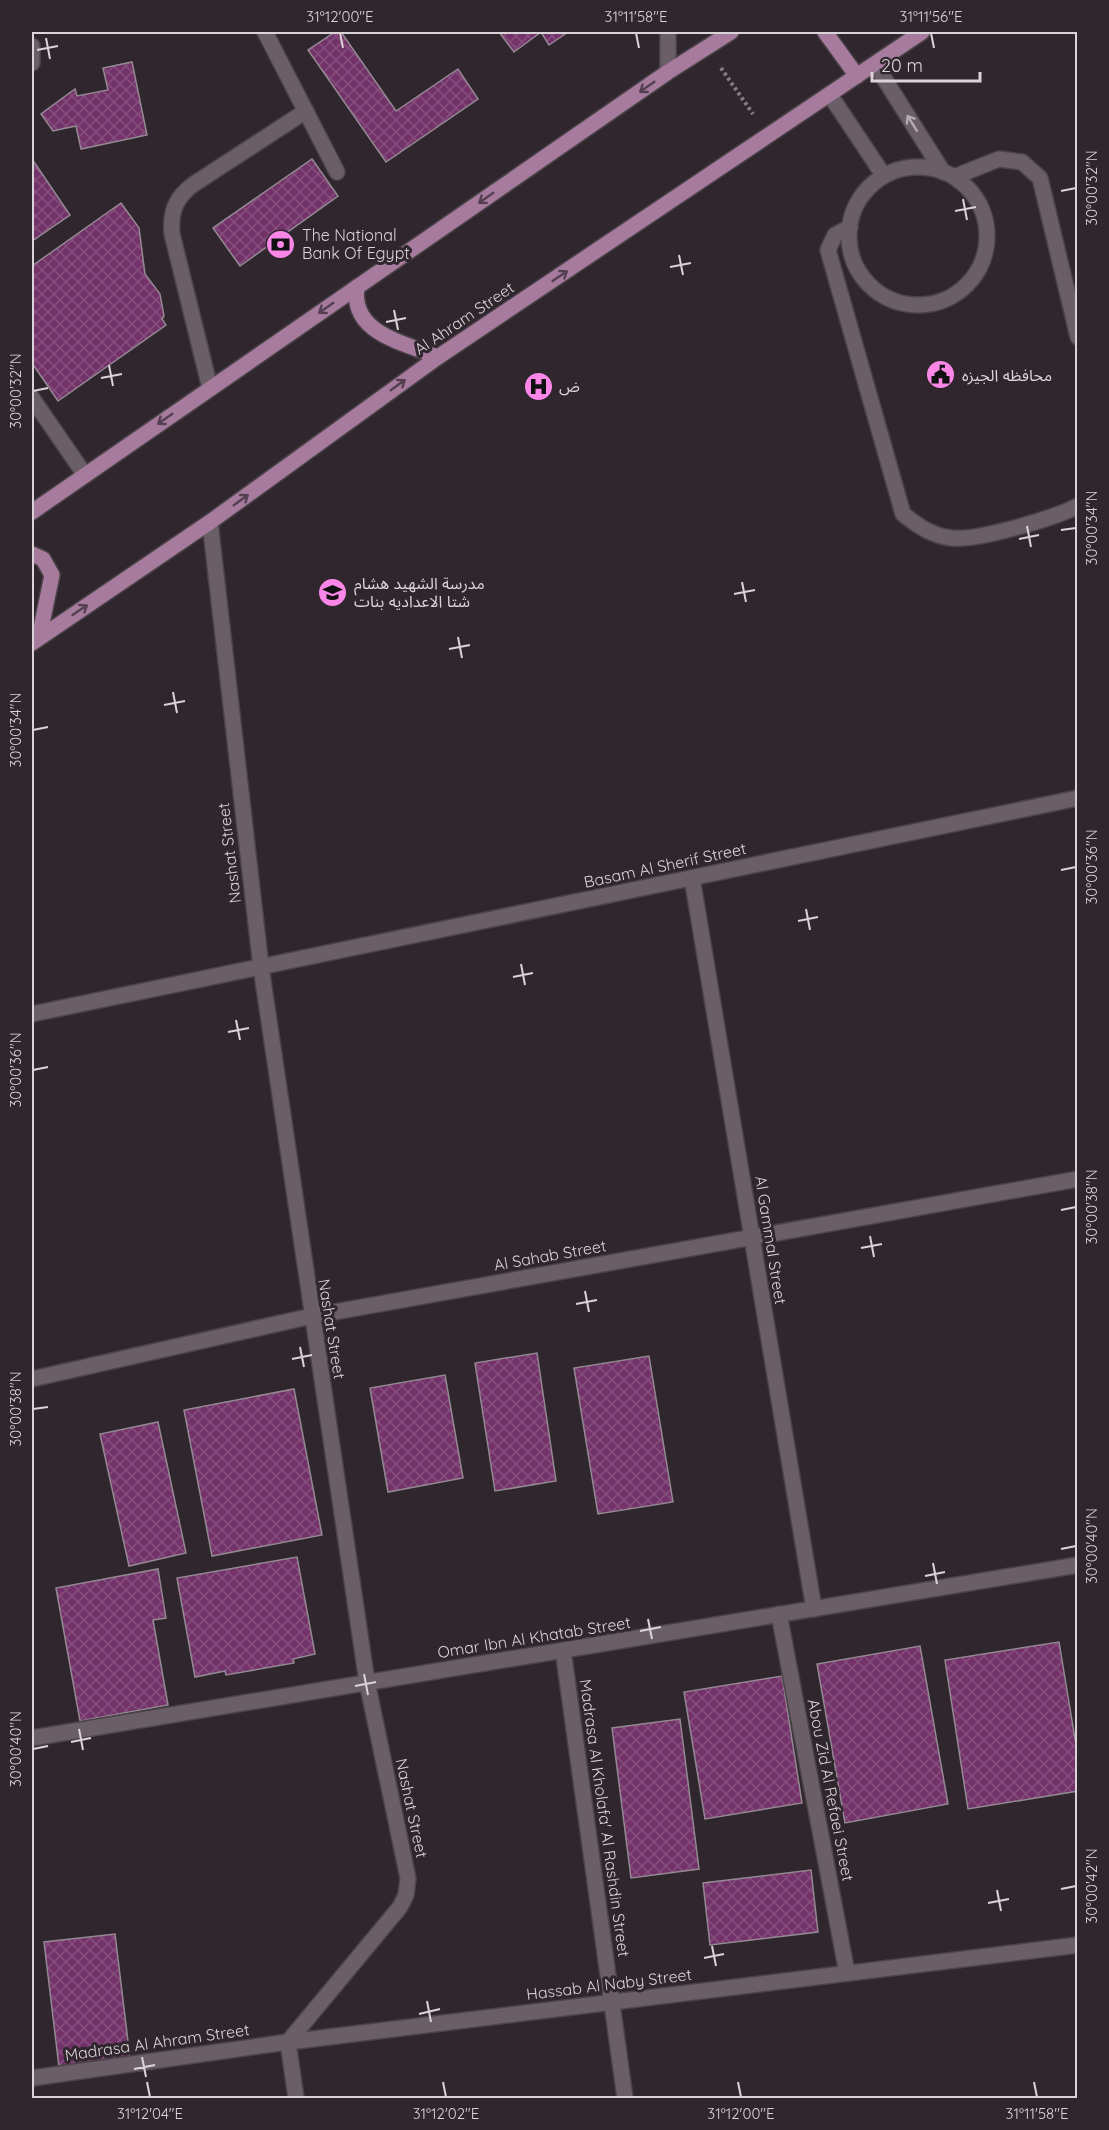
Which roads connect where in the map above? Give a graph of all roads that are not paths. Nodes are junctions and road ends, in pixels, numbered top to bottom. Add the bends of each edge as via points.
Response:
1 (265, 32) edge
2 (668, 32) edge
3 (731, 32) edge
4 (825, 32) edge
5 (922, 32) edge
6 (32, 46) edge
7 (32, 62) edge
8 (875, 64) junction
9 (668, 72) junction
10 (856, 76) junction
11 (830, 95) junction
12 (306, 111) junction
13 (337, 172) dead end
14 (949, 175) junction
15 (884, 177) junction
16 (850, 227) junction
17 (357, 287) junction
18 (1077, 337) edge
19 (438, 357) junction
20 (210, 388) junction
21 (32, 398) edge
22 (85, 475) junction
23 (1077, 506) edge
24 (32, 512) edge
25 (210, 522) junction
26 (32, 554) edge
27 (35, 640) edge
28 (1077, 798) edge
29 (692, 878) junction
30 (261, 967) junction
31 (32, 1014) edge
32 (1077, 1179) edge
33 (752, 1237) junction
34 (312, 1316) junction
35 (32, 1379) edge
36 (1077, 1565) edge
37 (814, 1609) junction
38 (779, 1614) junction
39 (564, 1650) junction
40 (367, 1682) junction
41 (32, 1738) edge
42 (1077, 1945) edge
43 (847, 1973) junction
44 (612, 2002) junction
45 (288, 2042) junction
46 (32, 2078) edge
47 (296, 2098) edge
48 (625, 2098) edge

1 - 12 street
2 - 9 street
3 - 9 main road
4 - 10 main road
5 - 8 main road, Al Ahram Street
6 - 7 street
8 - 10 main road, Al Ahram Street
14 -> 8 street
9 -> 17 main road
10 - 11 main road, Al Ahram Street
11 - 15 street
19 -> 11 main road, Al Ahram Street
12 - 13 street
12 - 20 street via 183,192 174,204 172,234
14 - 15 street via 913,167
14 - 16 street via 970,190 986,225 987,244 981,263 971,280 956,293 938,302 919,305 881,294 866,282 856,266 850,247
14 - 18 street via 999,159 1022,162 1040,178
15 - 16 street via 860,198
16 - 23 street via 835,236 828,250 903,514 925,531 953,538 981,535
17 - 19 main road via 357,311 364,322
17 -> 20 main road
25 -> 19 main road, Al Ahram Street
20 -> 22 main road
21 - 22 street
22 - 24 main road
27 -> 25 main road, Al Ahram Street
25 - 30 street, Nashat Street
26 - 27 main road via 43,559 52,575
28 - 29 street, Basam Al Sherif Street
29 - 30 street, Basam Al Sherif Street
29 - 33 street, Al Gammal Street
30 - 31 street, Basam Al Sherif Street
30 - 34 street, Nashat Street
32 - 33 street, Al Sahab Street
33 - 34 street, Al Sahab Street
33 - 37 street, Al Gammal Street
34 - 35 street, Al Sahab Street
34 - 40 street, Nashat Street
36 - 37 street, Omar Ibn Al Khatab Street
37 - 38 street, Omar Ibn Al Khatab Street
38 - 39 street, Omar Ibn Al Khatab Street
38 - 43 street, Abou Zid Al Refaei Street
39 - 40 street, Omar Ibn Al Khatab Street
39 - 44 street, Madrasa Al Kholafa' Al Rashdin Street
40 - 41 street, Omar Ibn Al Khatab Street
40 - 45 street, Nashat Street via 408,1878 406,1895
42 - 43 street, Hassab Al Naby Street
43 - 44 street, Hassab Al Naby Street
44 - 45 street, Hassab Al Naby Street
44 - 48 street, Madrasa Al Kholafa' Al Rashdin Street
45 - 46 street, Madrasa Al Ahram Street
45 - 47 street

